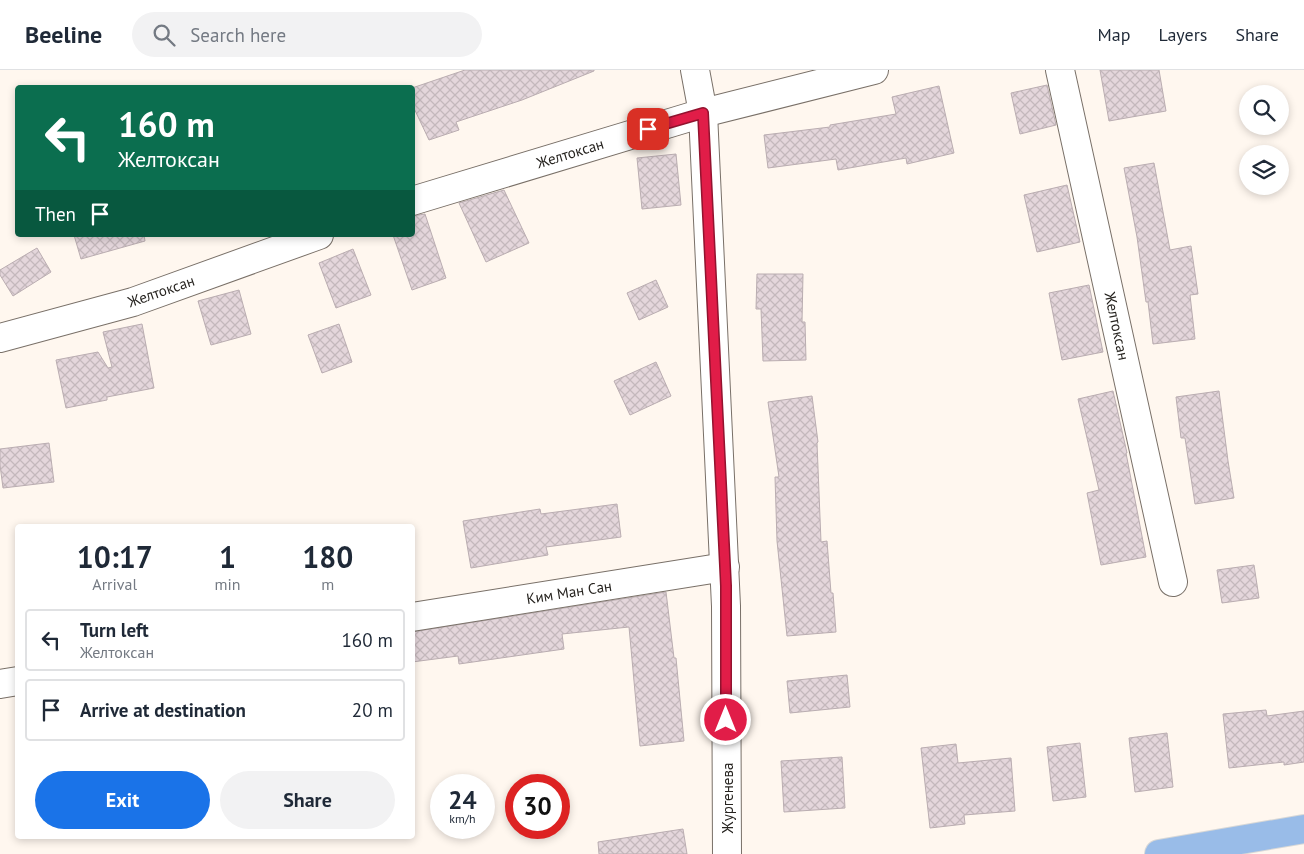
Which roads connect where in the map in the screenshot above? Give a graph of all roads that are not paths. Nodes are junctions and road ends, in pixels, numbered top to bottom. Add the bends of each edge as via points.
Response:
1 (696, 70) edge
2 (874, 70) edge
3 (1060, 70) edge
4 (703, 113) junction
5 (415, 200) edge
6 (313, 237) edge
7 (0, 338) edge
8 (725, 566) junction
9 (1174, 582) dead end
10 (415, 617) edge
11 (15, 682) edge
12 (0, 684) edge
13 (1304, 828) edge
14 (727, 854) edge
15 (1159, 854) edge

1 - 4 street, Жургенева
2 - 4 street, Желтоксан
3 - 9 street, Желтоксан
4 - 5 street, Желтоксан
4 - 8 street, Жургенева
6 - 7 street, Желтоксан via 133,302
8 - 10 street, Ким Ман Сан
8 - 14 street, Жургенева
11 - 12 street
13 - 15 main road

